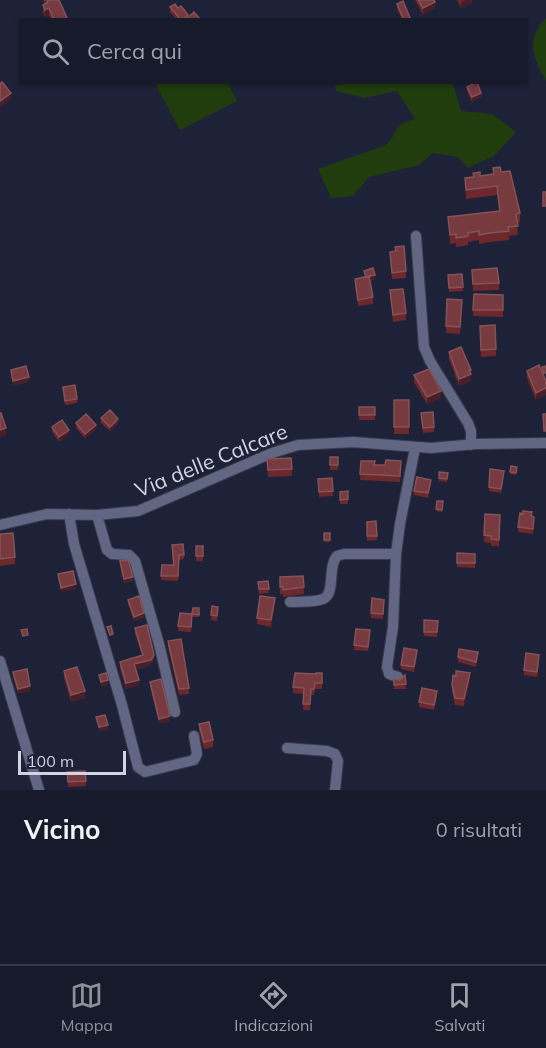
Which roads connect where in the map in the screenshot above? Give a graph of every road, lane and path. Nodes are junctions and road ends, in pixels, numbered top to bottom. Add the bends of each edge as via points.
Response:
1 (416, 236) dead end
2 (546, 443) edge
3 (471, 445) junction
4 (415, 448) junction
5 (69, 514) junction
6 (98, 515) junction
7 (0, 525) edge
8 (396, 554) junction
9 (290, 602) dead end
10 (0, 661) edge
11 (398, 677) edge
12 (175, 712) dead end
13 (194, 736) dead end
14 (287, 748) dead end
15 (39, 790) edge
16 (335, 790) edge

1 - 3 street via 424,347 468,423
2 - 3 street, Via delle Calcare
3 - 4 street, Via delle Calcare
4 - 6 street, Via delle Calcare via 352,442 294,445 141,510
4 - 8 street
5 - 6 street, Via delle Calcare
5 - 7 street, Via delle Calcare via 37,515
5 - 13 street via 74,544 140,771 194,760
6 - 12 street via 108,552 129,555 135,561
8 - 9 street via 337,556 332,563 327,597
8 - 11 street via 394,620 387,669 391,676
10 - 15 street
14 - 16 street via 335,754

